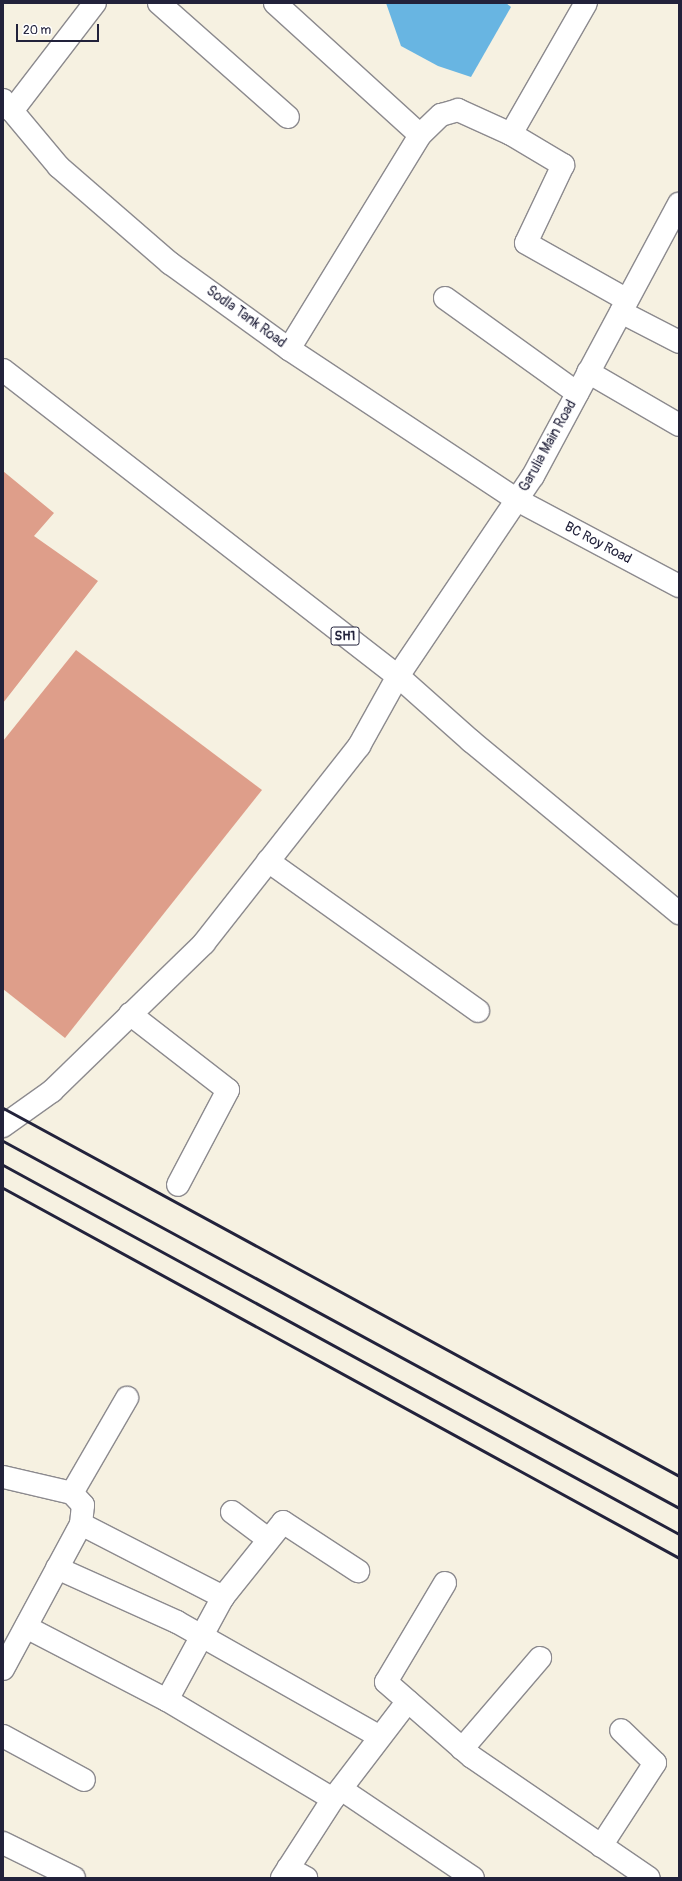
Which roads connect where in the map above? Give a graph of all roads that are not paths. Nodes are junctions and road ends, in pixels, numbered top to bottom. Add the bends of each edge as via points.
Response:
1 (95, 3) edge
2 (159, 3) edge
3 (275, 3) edge
4 (586, 3) edge
5 (8, 105) edge
6 (288, 117) dead end
7 (511, 134) junction
8 (420, 135) junction
9 (679, 204) edge
10 (444, 298) dead end
11 (624, 306) junction
12 (679, 342) edge
13 (289, 349) junction
14 (3, 370) edge
15 (588, 372) junction
16 (577, 393) junction
17 (679, 425) edge
18 (517, 500) junction
19 (679, 586) edge
20 (398, 676) junction
21 (268, 862) junction
22 (679, 913) edge
23 (478, 1011) dead end
24 (130, 1014) junction
25 (3, 1126) edge
26 (178, 1185) dead end
27 (128, 1398) dead end
28 (3, 1477) edge
29 (72, 1493) junction
30 (232, 1512) dead end
31 (81, 1524) junction
32 (268, 1539) junction
33 (58, 1568) junction
34 (358, 1570) dead end
35 (445, 1583) dead end
36 (223, 1597) junction
37 (16, 1634) edge
38 (202, 1636) junction
39 (540, 1658) dead end
40 (3, 1669) edge
41 (167, 1700) junction
42 (408, 1701) junction
43 (621, 1730) dead end
44 (3, 1736) edge
45 (380, 1737) junction
46 (462, 1749) junction
47 (84, 1780) dead end
48 (337, 1794) junction
49 (3, 1843) edge
50 (601, 1846) junction
51 (292, 1875) edge
52 (73, 1878) edge
53 (473, 1878) edge
54 (649, 1878) edge

1 - 5 street
2 - 6 street
3 - 8 street
4 - 7 street
5 - 13 street, Sodla Tank Road via 59,167 170,263
7 - 8 street via 458,110 441,115
7 - 11 street via 562,165 526,243
8 - 13 street
9 - 11 street, Garulia Main Road
10 - 16 street
11 - 12 street
11 - 15 street, Garulia Main Road
13 - 18 street, Sodla Tank Road
14 - 20 street, SH1
15 - 16 street, Garulia Main Road
15 - 17 street
16 - 18 street, Garulia Main Road
18 - 19 street, BC Roy Road
18 - 20 street, Garulia Main Road
20 - 21 street, Garulia Main Road via 359,746
20 - 22 street, SH1 via 488,755
21 - 23 street
21 - 24 street, Garulia Main Road via 204,943
24 - 25 street, Garulia Main Road via 52,1090
24 - 26 street via 228,1090
27 - 29 street
28 - 29 street
29 - 31 street via 83,1505
30 - 32 street
31 - 33 street
31 - 36 street
32 - 34 street via 283,1522
32 - 36 street
33 - 37 street
33 - 38 street
35 - 42 street via 386,1682
36 - 38 street
37 - 40 street
37 - 41 street
38 - 41 street
38 - 45 street
39 - 46 street
41 - 48 street
42 - 45 street
42 - 46 street
43 - 50 street via 655,1763
44 - 47 street
45 - 48 street
46 - 50 street
48 - 51 street
48 - 53 street
49 - 52 street
50 - 54 street

